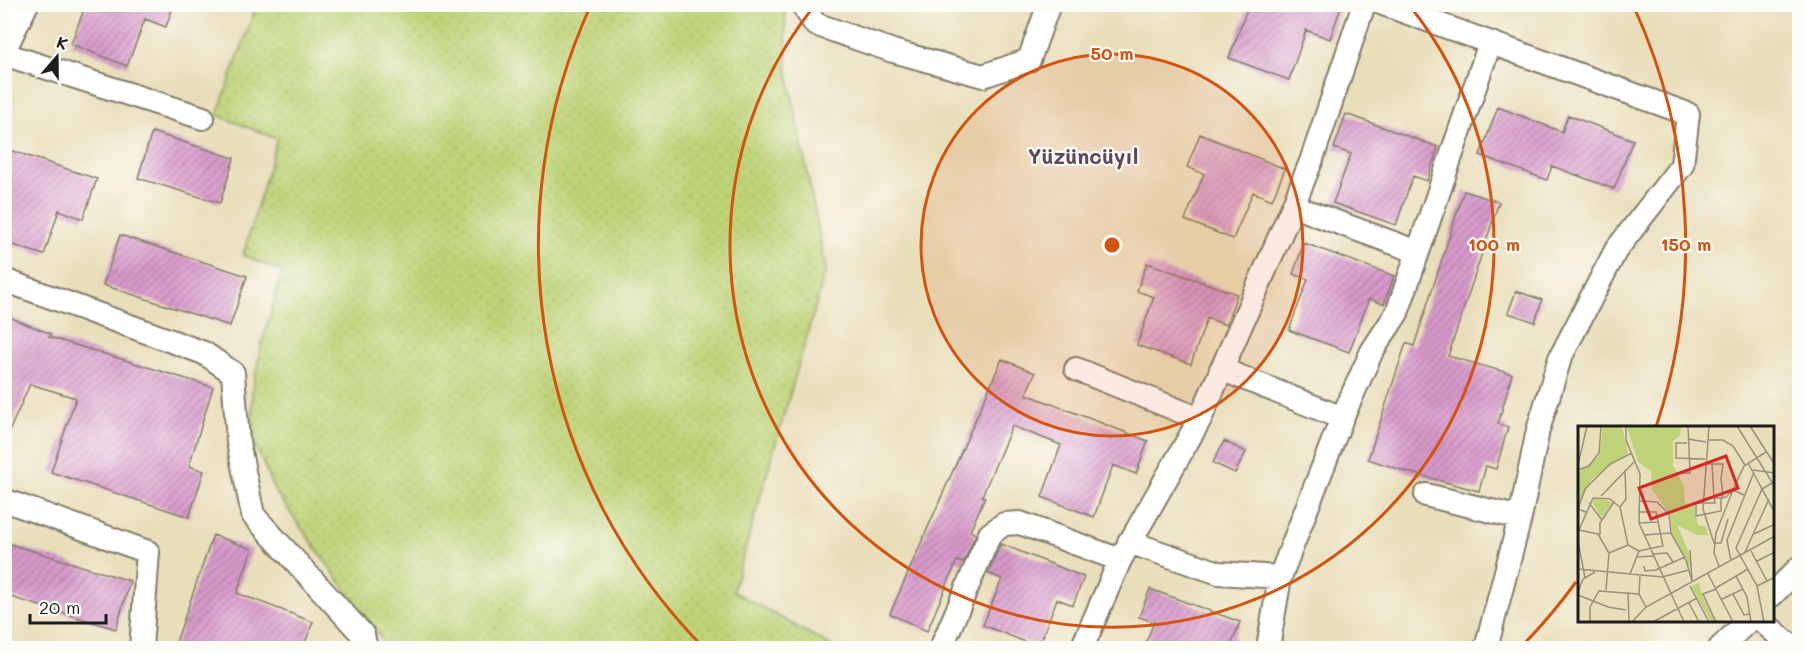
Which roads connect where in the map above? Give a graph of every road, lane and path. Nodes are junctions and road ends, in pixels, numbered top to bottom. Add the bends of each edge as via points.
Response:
1 (27, 4) edge
2 (802, 4) edge
3 (1049, 4) edge
4 (1364, 4) edge
5 (1383, 4) edge
6 (1490, 43) junction
7 (4, 52) edge
8 (203, 118) dead end
9 (1293, 206) junction
10 (1418, 252) junction
11 (4, 280) edge
12 (1076, 369) dead end
13 (1221, 369) junction
14 (1342, 418) junction
15 (1200, 420) junction
16 (1426, 495) dead end
17 (4, 500) edge
18 (1520, 518) junction
19 (1124, 551) junction
20 (1800, 567) edge
21 (1280, 577) junction
22 (1774, 594) edge
23 (1744, 623) edge
24 (1766, 623) edge
25 (141, 648) edge
26 (366, 648) edge
27 (941, 648) edge
28 (1082, 648) edge
29 (1268, 648) edge
30 (1486, 648) edge
31 (1720, 648) edge
32 (1793, 648) edge

1 - 7 street
2 - 3 street via 815,24 983,76 1029,60
4 - 9 street
5 - 6 street
6 - 10 street
6 - 18 street via 1688,114 1682,165 1616,250 1560,358 1538,430
7 - 8 street
9 - 10 street
9 - 13 street
10 - 14 street via 1397,313 1372,351
11 - 26 street via 204,353 233,373 237,441 252,515 363,635
12 - 15 street
13 - 14 street
13 - 15 street
14 - 21 street
15 - 19 street
16 - 18 street
17 - 25 street via 148,552
18 - 30 street
19 - 21 street via 1219,573
19 - 27 street via 1020,523 1004,524 990,534
19 - 28 street
20 - 22 street
21 - 29 street
23 - 31 street
24 - 32 street

